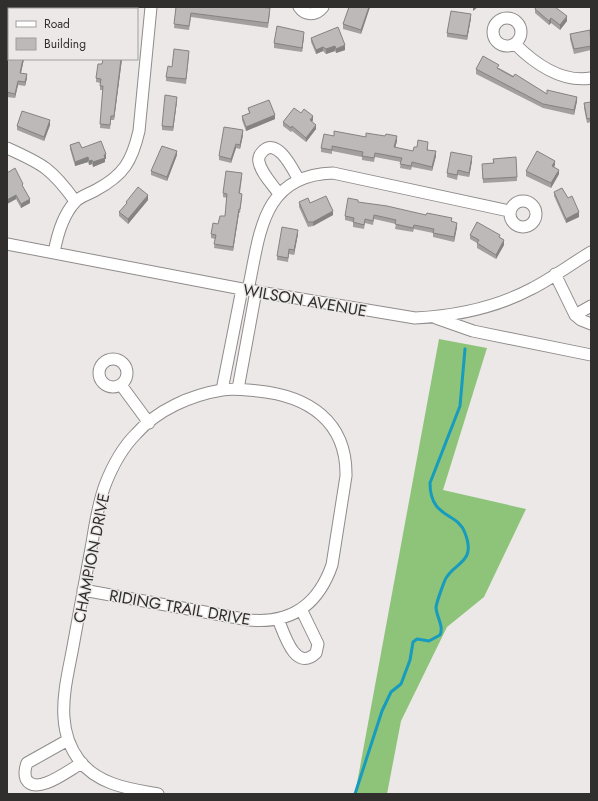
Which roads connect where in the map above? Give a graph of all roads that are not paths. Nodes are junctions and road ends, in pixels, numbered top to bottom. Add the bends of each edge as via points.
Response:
1 (152, 7) edge
2 (299, 7) edge
3 (323, 7) edge
4 (515, 44) dead end
5 (591, 78) edge
6 (7, 148) edge
7 (299, 180) junction
8 (279, 194) junction
9 (76, 201) junction
10 (510, 211) dead end
11 (7, 244) edge
12 (591, 252) edge
13 (54, 253) junction
14 (555, 274) junction
15 (249, 290) junction
16 (591, 306) edge
17 (575, 315) junction
18 (436, 317) junction
19 (591, 324) edge
20 (591, 355) edge
21 (121, 384) dead end
22 (238, 389) junction
23 (222, 390) junction
24 (150, 422) junction
25 (83, 590) junction
26 (301, 609) junction
27 (278, 619) junction
28 (68, 740) junction
29 (82, 762) junction
30 (158, 794) edge

1 - 9 street via 139,131 130,161 110,182
2 - 3 street via 309,14 317,13
4 - 5 street via 528,58 545,68 573,78
6 - 9 street via 45,166 60,179
7 - 8 street
7 - 8 street via 277,149 265,149 259,156 260,165
7 - 10 street via 318,173 333,173
8 - 15 street via 269,207 263,222
9 - 13 street via 65,216
11 - 13 street, WILSON AVENUE
12 - 14 street, WILSON AVENUE
13 - 15 street, WILSON AVENUE
14 - 17 street
14 - 18 street, WILSON AVENUE via 531,289 501,302 473,311
15 - 18 street, WILSON AVENUE via 415,318
15 - 22 street
15 - 23 street
16 - 17 street
17 - 19 street
18 - 20 street via 473,331
21 - 24 street
22 - 23 street, CHAMPION DRIVE
22 - 26 street, RIDING TRAIL DRIVE via 271,392 302,401 326,420 342,447 346,476 332,565 328,577 313,600
23 - 24 street, CHAMPION DRIVE via 172,406
24 - 25 street, CHAMPION DRIVE via 136,432 128,443 105,485
25 - 27 street, RIDING TRAIL DRIVE via 249,620
25 - 28 street, CHAMPION DRIVE via 64,705
26 - 27 street, RIDING TRAIL DRIVE
26 - 27 street via 318,644 316,653 308,658 294,654
28 - 29 street, CHAMPION DRIVE
28 - 29 street via 28,763 24,772 26,778 32,784 42,786
29 - 30 street, CHAMPION DRIVE via 89,770 119,787

